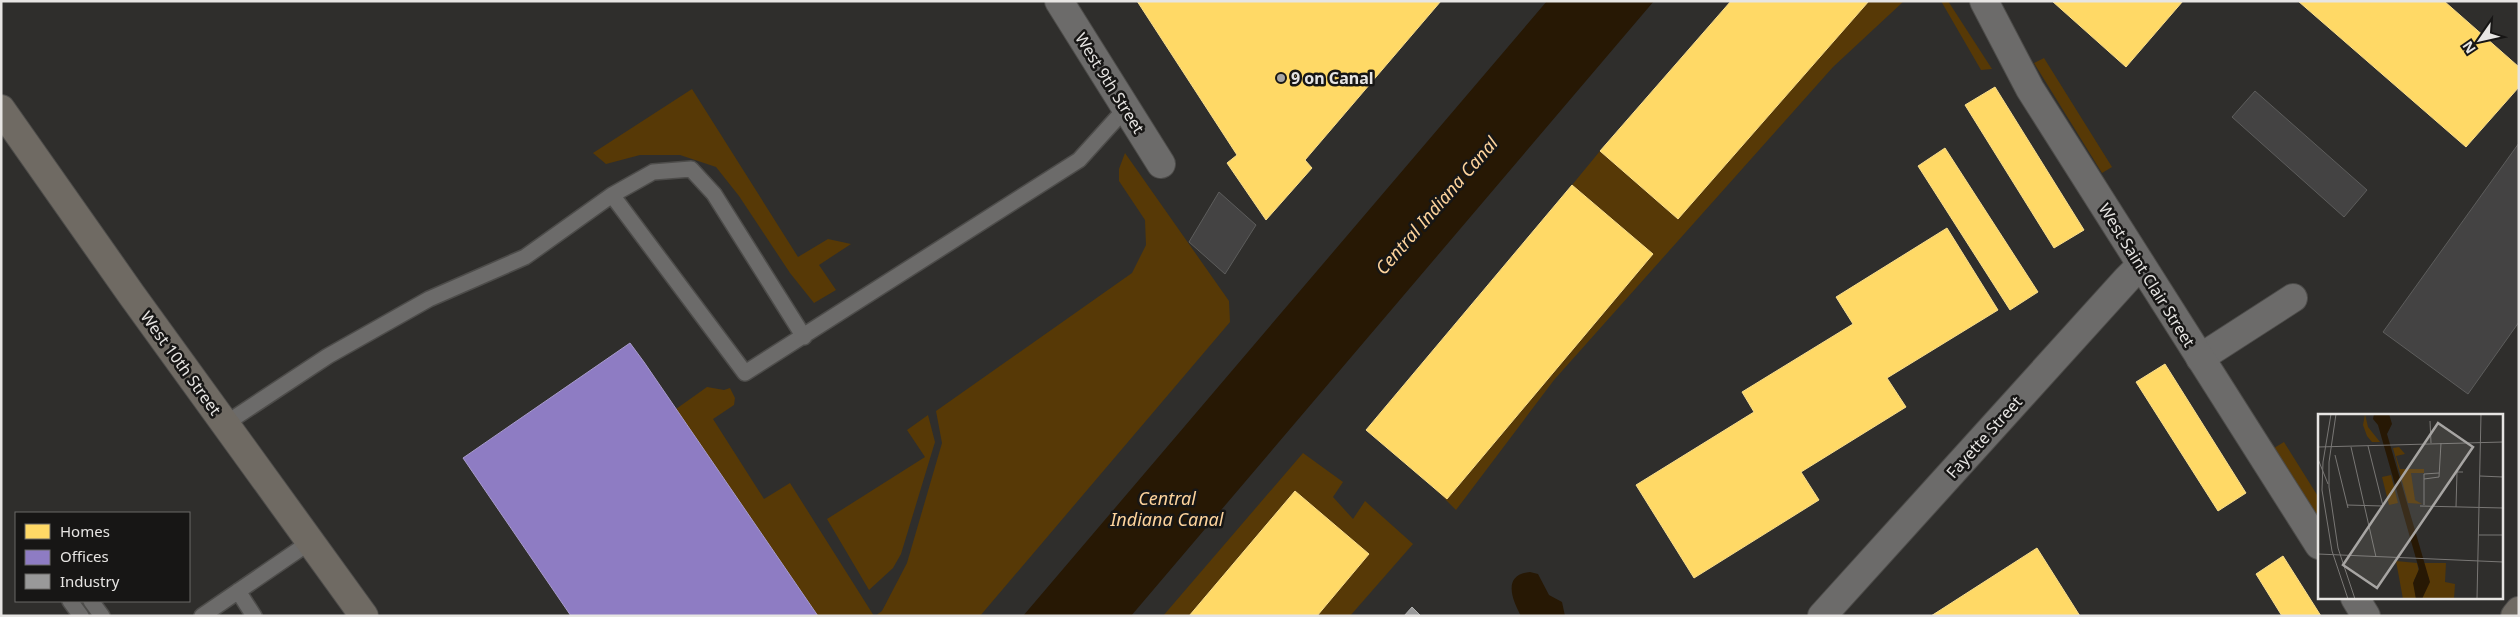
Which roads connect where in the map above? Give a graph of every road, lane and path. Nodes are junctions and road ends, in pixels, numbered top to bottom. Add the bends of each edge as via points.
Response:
1 (1059, 1) edge
2 (1984, 1) edge
3 (1126, 108) junction
4 (1, 110) edge
5 (1161, 164) dead end
6 (612, 195) junction
7 (2145, 272) junction
8 (2293, 298) dead end
9 (804, 337) junction
10 (2200, 358) junction
11 (225, 424) junction
12 (310, 542) junction
13 (2318, 543) edge
14 (238, 591) junction
15 (2356, 600) edge
16 (71, 602) edge
17 (92, 602) edge
18 (2519, 611) edge
19 (81, 616) edge
20 (102, 616) edge
21 (202, 616) edge
22 (254, 616) edge
23 (364, 616) edge
24 (1822, 616) edge
25 (2366, 616) edge
26 (2515, 616) edge

1 - 3 street, West 9th Street
2 - 7 street, West Saint Clair Street via 2030,89
3 - 5 street, West 9th Street
3 - 9 lane via 1079,160
4 - 11 main road, West 10th Street
6 - 9 lane via 653,172 691,169 714,194
6 - 9 lane via 745,373
6 - 11 lane via 525,257 421,303 328,356
7 - 10 street, West Saint Clair Street
7 - 24 street, Fayette Street via 2141,265 2127,279
8 - 10 street
10 - 13 street, West Saint Clair Street
11 - 12 main road, West 10th Street
12 - 14 lane
12 - 23 main road, West 10th Street
14 - 21 lane
14 - 22 lane
15 - 25 street
16 - 19 lane
17 - 20 lane
18 - 26 main road

